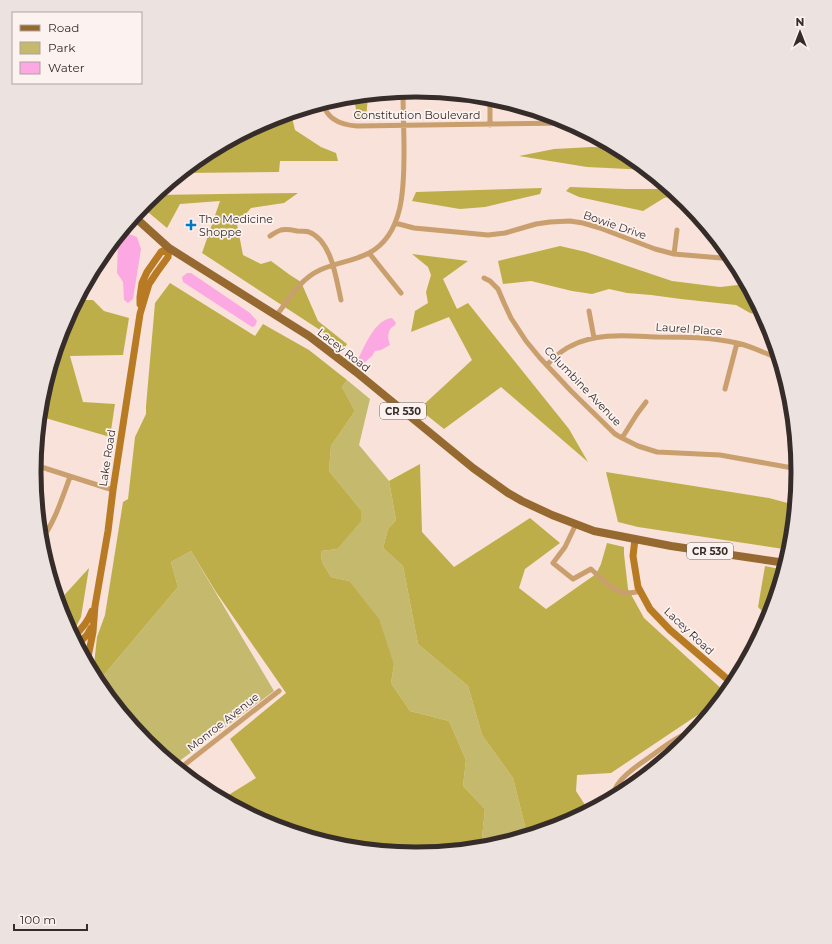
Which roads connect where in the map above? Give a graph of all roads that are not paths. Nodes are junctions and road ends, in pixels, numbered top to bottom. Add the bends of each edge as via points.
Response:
1 (403, 98) edge
2 (490, 104) edge
3 (325, 109) edge
4 (553, 123) edge
5 (490, 125) junction
6 (404, 126) junction
7 (139, 220) edge
8 (395, 223) junction
9 (677, 230) dead end
10 (270, 236) dead end
11 (169, 248) junction
12 (370, 253) junction
13 (674, 254) junction
14 (724, 258) edge
15 (333, 265) junction
16 (484, 278) dead end
17 (401, 293) dead end
18 (341, 300) dead end
19 (589, 311) dead end
20 (276, 316) junction
21 (594, 338) junction
22 (737, 343) junction
23 (773, 356) edge
24 (547, 365) junction
25 (725, 389) dead end
26 (646, 402) dead end
27 (622, 438) junction
28 (41, 467) edge
29 (791, 468) edge
30 (70, 477) junction
31 (113, 490) junction
32 (576, 524) junction
33 (46, 533) edge
34 (635, 539) junction
35 (780, 562) edge
36 (640, 591) junction
37 (95, 606) junction
38 (93, 626) junction
39 (78, 633) edge
40 (82, 641) edge
41 (89, 654) edge
42 (728, 680) edge
43 (279, 691) dead end
44 (681, 737) edge
45 (183, 766) edge
46 (615, 789) edge

1 - 6 street
2 - 5 street
3 - 6 street, Constitution Boulevard via 327,114 342,124
4 - 5 street, Constitution Boulevard
5 - 6 street, Constitution Boulevard
6 - 8 street via 403,189
7 - 11 main road, Lacey Road / CR 530
8 - 12 street via 386,239
8 - 13 street, Bowie Drive via 414,228 488,235 536,224 570,221 600,228
9 - 13 street
10 - 15 street via 281,230 308,232 325,246
11 - 20 main road, Lacey Road / CR 530
11 - 31 street, Lake Road via 161,252 142,283 140,314
12 - 15 street
12 - 17 street
13 - 14 street, Bowie Drive
15 - 18 street
15 - 20 street via 319,270 303,282
16 - 24 street, Columbine Avenue via 498,289 511,318
19 - 21 street
20 - 32 main road, Lacey Road / CR 530 via 341,360 482,475 531,505
21 - 22 street, Laurel Place via 692,337
21 - 24 street, Laurel Place via 571,346
22 - 23 street, Laurel Place
22 - 25 street
24 - 27 street, Columbine Avenue via 615,434
26 - 27 street
27 - 29 street, Columbine Avenue via 657,452 720,455
28 - 30 street
30 - 31 street
30 - 33 street
31 - 37 street, Lake Road
32 - 34 main road, CR 530 via 594,531
32 - 36 street via 565,547 553,563 573,579 591,569 620,592
34 - 35 main road, CR 530
34 - 36 street, Lacey Road via 633,556
36 - 42 street, Lacey Road via 650,609 670,630
37 - 38 street, Lake Road
37 - 39 street, Lake Road via 84,627
38 - 40 street
38 - 41 street, Lake Road
43 - 45 street, Monroe Avenue
44 - 46 street via 638,766

